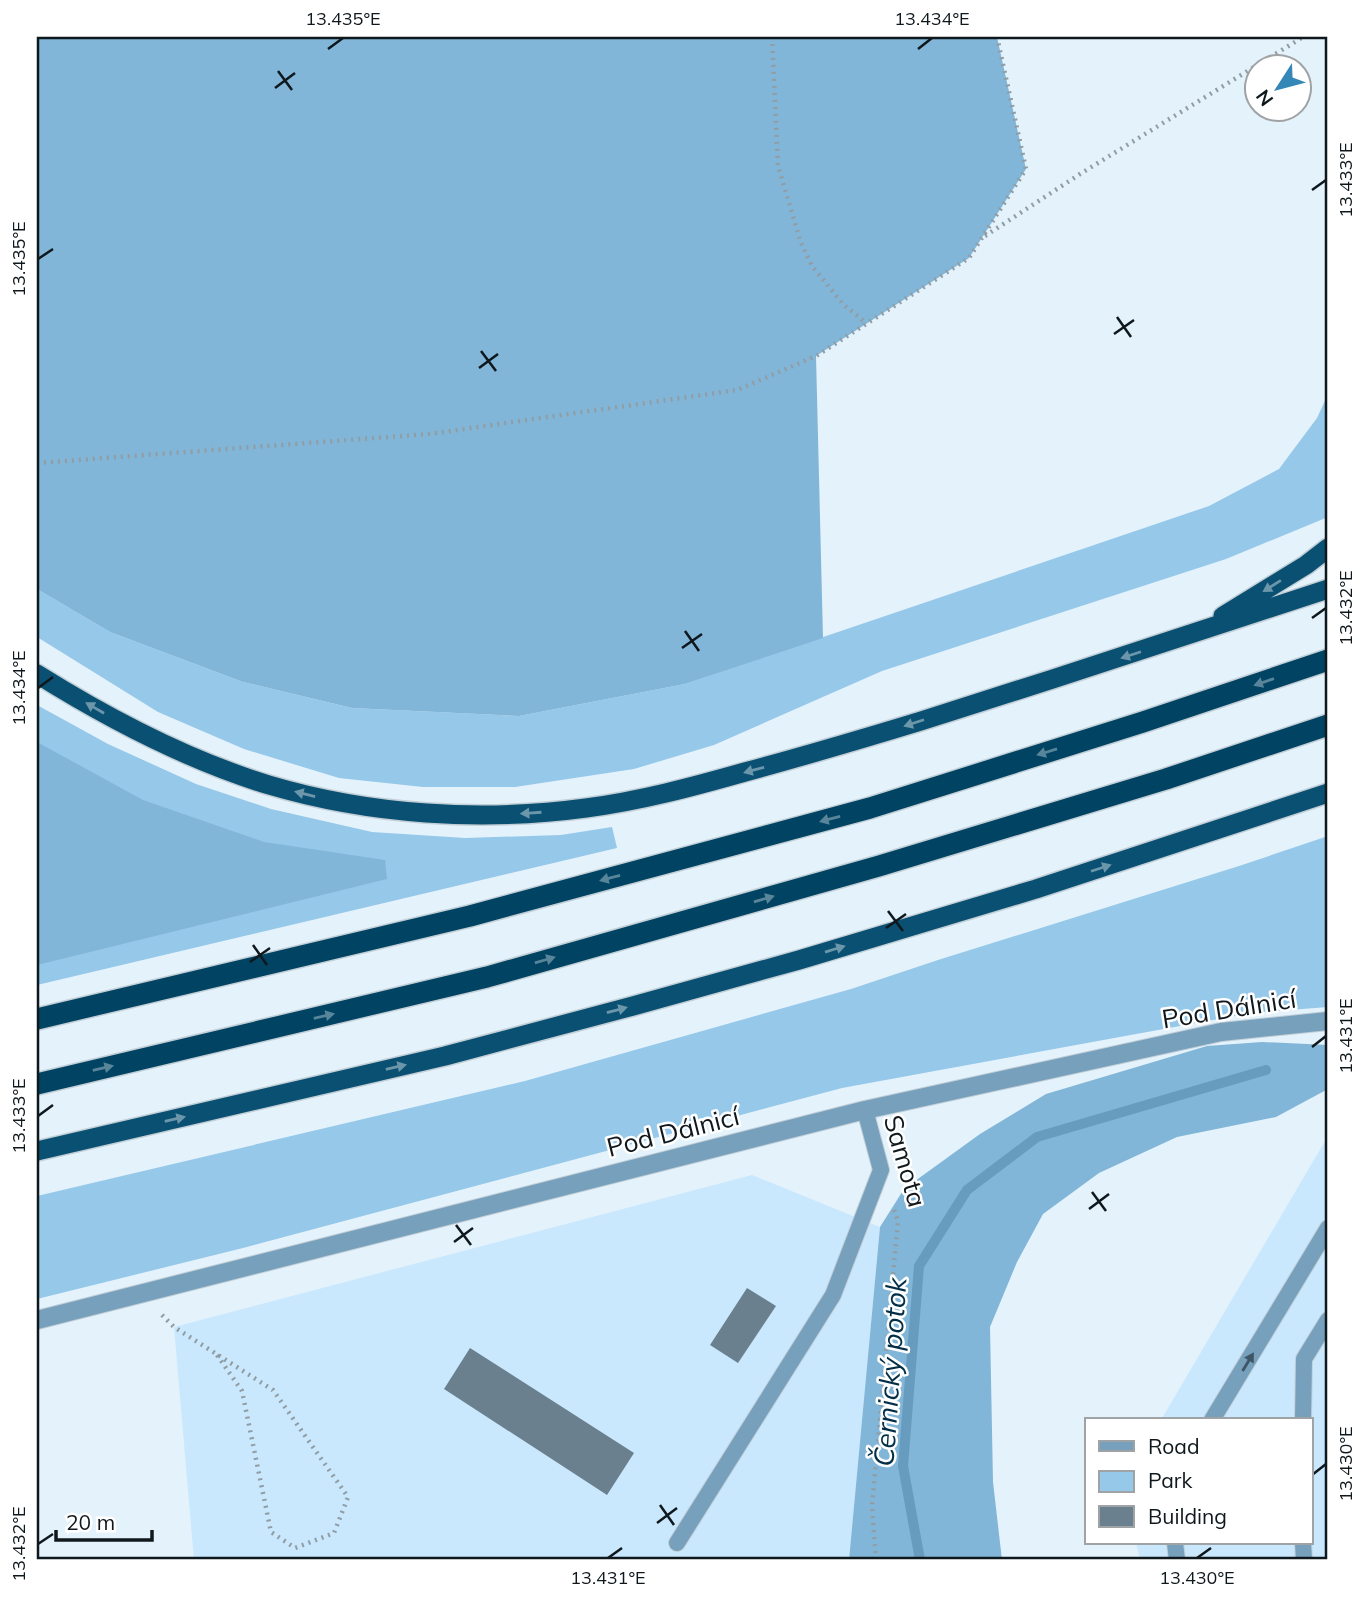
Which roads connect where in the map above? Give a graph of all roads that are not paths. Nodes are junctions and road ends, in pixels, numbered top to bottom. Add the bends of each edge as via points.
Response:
1 (1328, 548) edge
2 (1328, 589) edge
3 (1195, 633) junction
4 (1328, 660) edge
5 (37, 674) edge
6 (1328, 725) edge
7 (1328, 793) edge
8 (37, 1019) edge
9 (1328, 1021) edge
10 (37, 1084) edge
11 (865, 1110) junction
12 (37, 1151) edge
13 (1328, 1228) edge
14 (37, 1320) edge
15 (1328, 1320) edge
16 (1213, 1418) edge
17 (1303, 1418) edge
18 (677, 1543) dead end

1 -> 3 highway
2 - 3 highway
3 -> 5 highway via 843,746 694,786 584,808 515,814 370,806 269,785 163,743
4 -> 8 highway via 870,808 470,916
10 -> 6 highway via 487,977 879,866
12 -> 7 highway via 433,1059 645,1003 1036,889
9 - 11 street, Pod Dálnicí via 1221,1032
11 - 14 street, Pod Dálnicí
11 - 18 lane, Samota via 881,1170 833,1295
16 -> 13 lane
15 - 17 lane via 1304,1359

